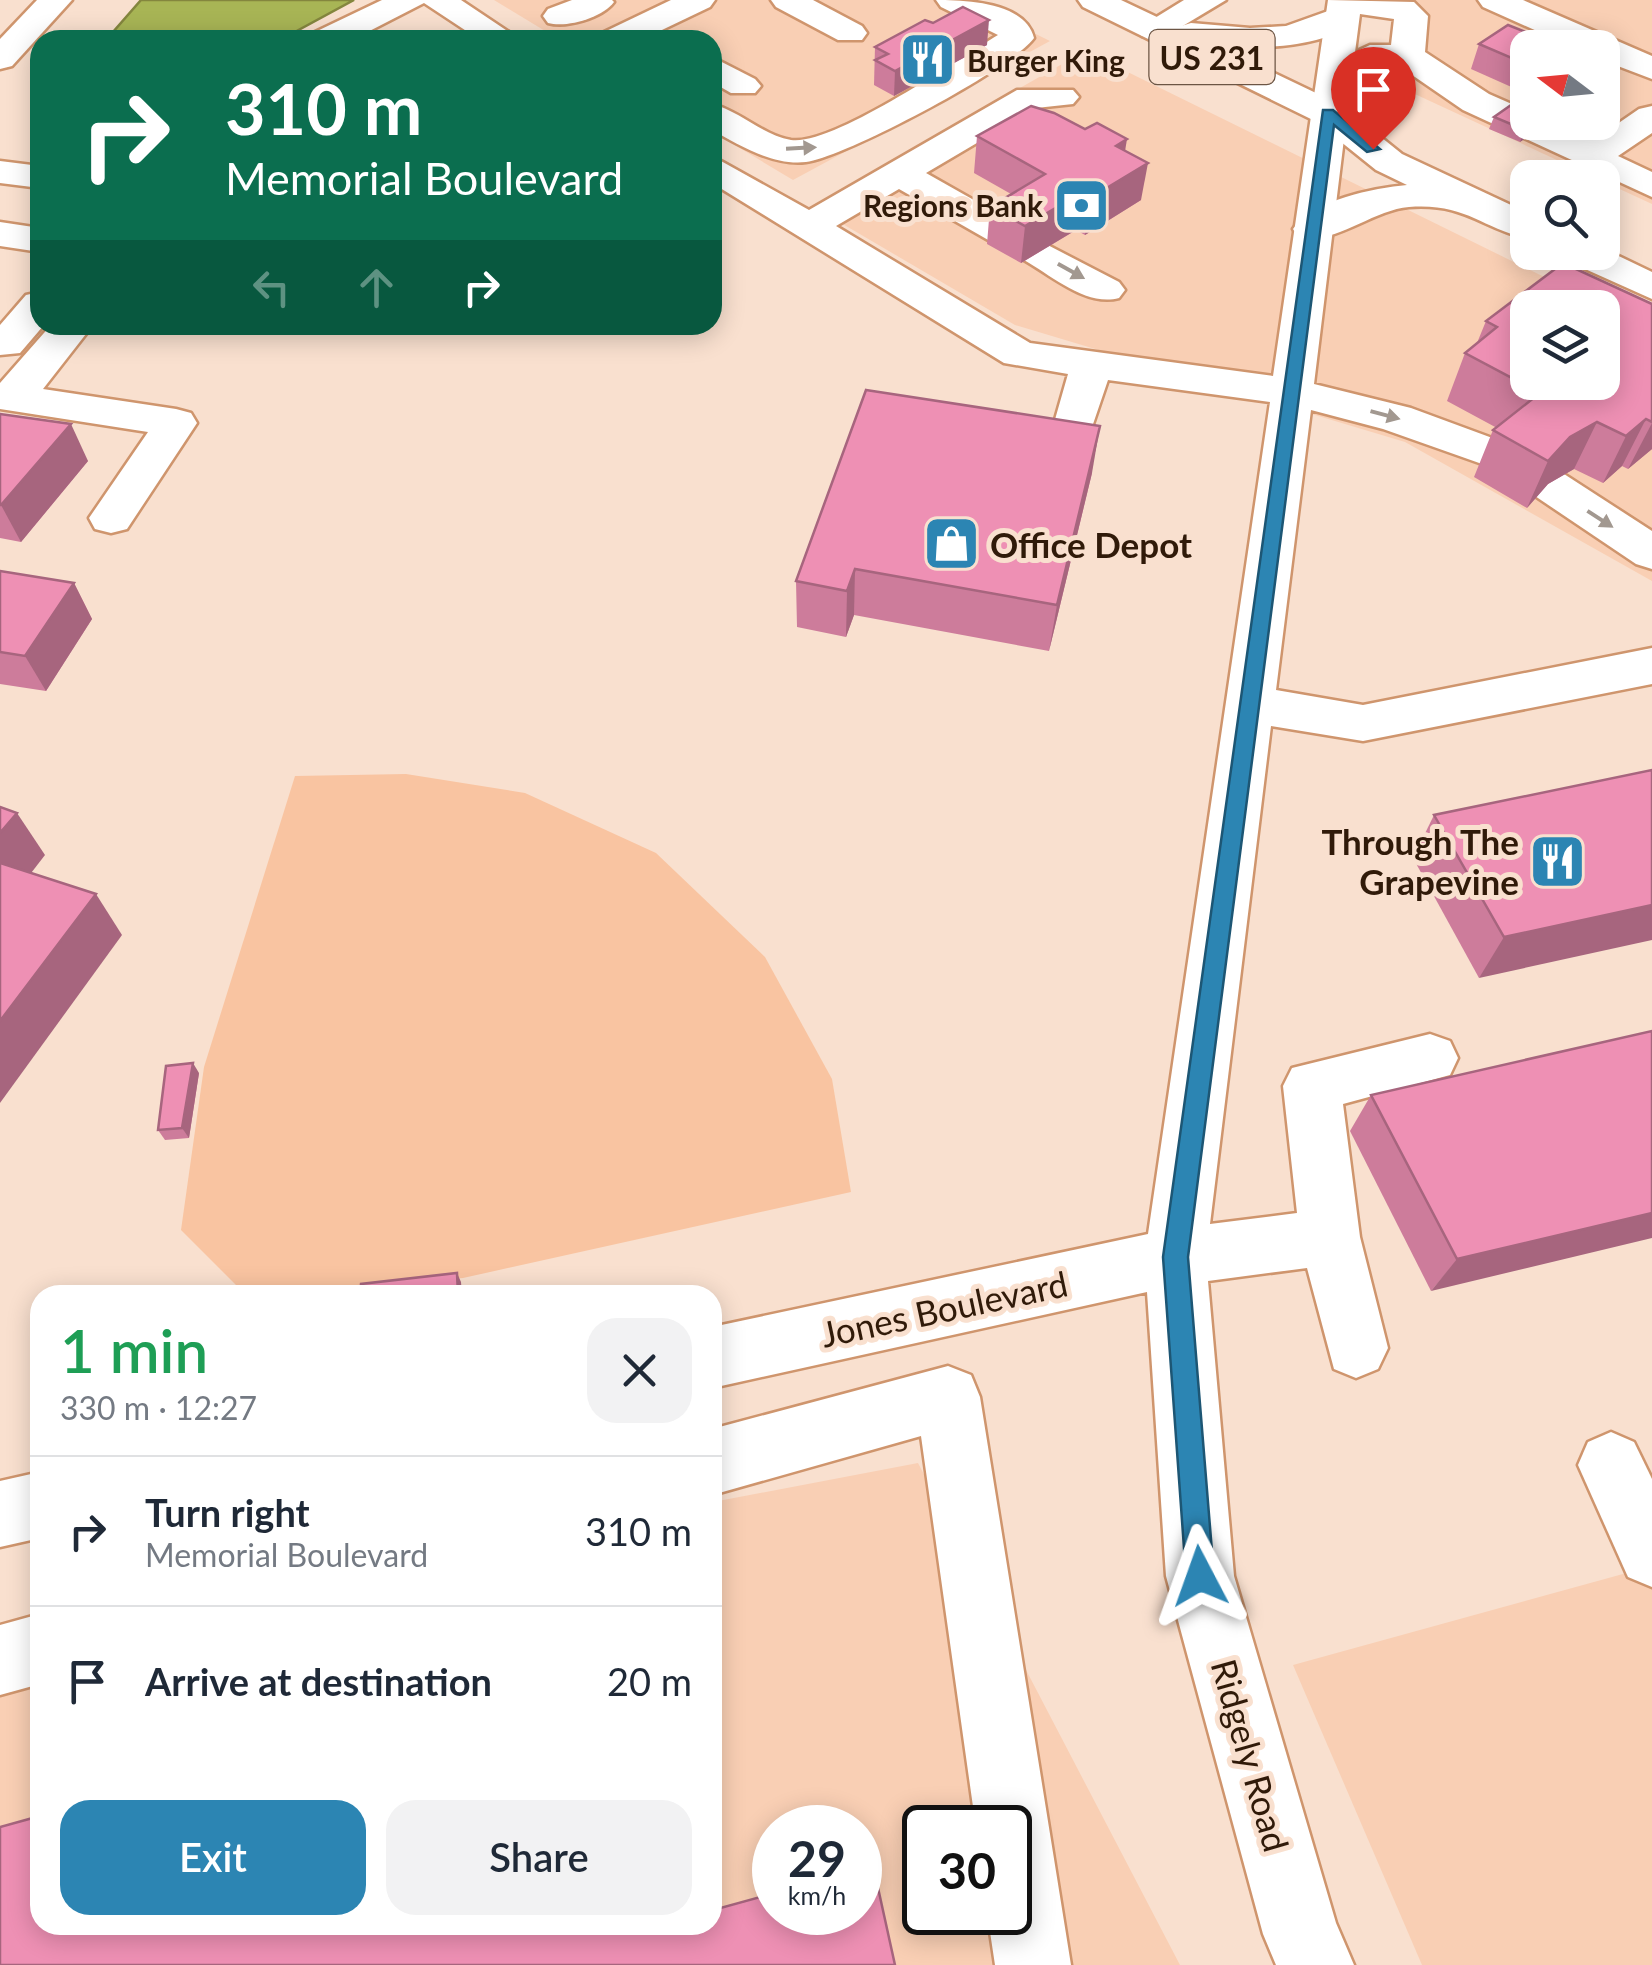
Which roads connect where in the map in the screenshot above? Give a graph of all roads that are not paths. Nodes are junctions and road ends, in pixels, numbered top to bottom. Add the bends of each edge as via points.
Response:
1 (56, 0) edge
2 (408, 0) edge
3 (438, 0) edge
4 (698, 0) edge
5 (788, 0) edge
6 (954, 0) edge
7 (1096, 0) edge
8 (1208, 0) edge
9 (1495, 0) edge
10 (599, 1) edge
11 (560, 16) dead end
12 (1342, 17) edge
13 (1154, 28) junction
14 (346, 30) edge
15 (488, 30) edge
16 (636, 30) edge
17 (650, 30) edge
18 (850, 33) dead end
19 (1407, 56) junction
20 (0, 59) edge
21 (1652, 69) edge
22 (722, 74) edge
23 (744, 86) dead end
24 (1061, 97) dead end
25 (1328, 113) junction
26 (1652, 118) edge
27 (722, 120) edge
28 (1460, 157) dead end
29 (1598, 160) edge
30 (1619, 160) edge
31 (0, 172) edge
32 (722, 173) edge
33 (901, 174) junction
34 (30, 176) edge
35 (1470, 200) junction
36 (1510, 219) edge
37 (809, 226) junction
38 (1312, 229) junction
39 (1620, 232) edge
40 (1004, 233) edge
41 (0, 234) edge
42 (30, 238) edge
43 (1652, 247) edge
44 (1038, 252) edge
45 (1617, 270) edge
46 (1652, 287) edge
47 (1105, 290) dead end
48 (30, 316) edge
49 (64, 335) edge
50 (6, 344) dead end
51 (1092, 364) junction
52 (1290, 392) junction
53 (7, 397) edge
54 (1075, 423) edge
55 (1499, 456) edge
56 (1548, 484) edge
57 (110, 518) dead end
58 (1652, 553) edge
59 (1652, 666) edge
60 (1250, 704) junction
61 (1430, 1058) dead end
62 (1330, 1236) junction
63 (1176, 1257) junction
64 (1356, 1348) dead end
65 (722, 1356) edge
66 (722, 1459) edge
67 (1611, 1465) dead end
68 (30, 1507) edge
69 (0, 1514) edge
70 (1652, 1553) edge
71 (30, 1652) edge
72 (0, 1660) edge
73 (1033, 1965) edge
74 (1316, 1965) edge

1 - 20 street
2 - 14 street
3 - 15 street
4 - 17 street
5 - 18 street
27 -> 6 street via 774,147 805,151 844,139 1017,38 1015,30
7 - 13 street, US 231
8 - 13 street
9 - 21 street
10 - 11 street
10 - 16 street
12 - 13 street via 1274,40
12 - 19 street
12 - 19 street via 1402,10 1411,16
12 - 25 street, Ridgely Road
13 - 25 street, US 231
19 - 29 street via 1476,102
22 - 23 street
24 - 33 street via 1029,97
25 - 28 street via 1392,125
25 - 35 street via 1390,162
25 - 38 street, Ridgely Road
26 - 30 street
31 - 34 street
32 - 37 street
33 - 37 street
33 - 40 street
35 - 36 street
35 - 38 street via 1385,197
37 - 51 street via 1020,354
38 - 52 street, Ridgely Road
39 - 43 street
41 - 42 street
44 -> 47 street
45 - 46 street
48 - 50 street
49 - 53 street
51 - 52 street
51 - 54 street
52 -> 55 street via 1396,418
52 - 60 street, Ridgely Road
53 - 57 street via 176,423
56 -> 58 street
59 - 60 street via 1362,724
60 - 63 street, Ridgely Road
61 - 62 street via 1312,1086
62 - 63 street, Jones Boulevard
62 - 64 street
63 - 65 street, Jones Boulevard
63 - 74 street, Ridgely Road via 1200,1576 1301,1934
66 - 73 street via 948,1397
67 - 70 street
68 - 69 street
71 - 72 street

